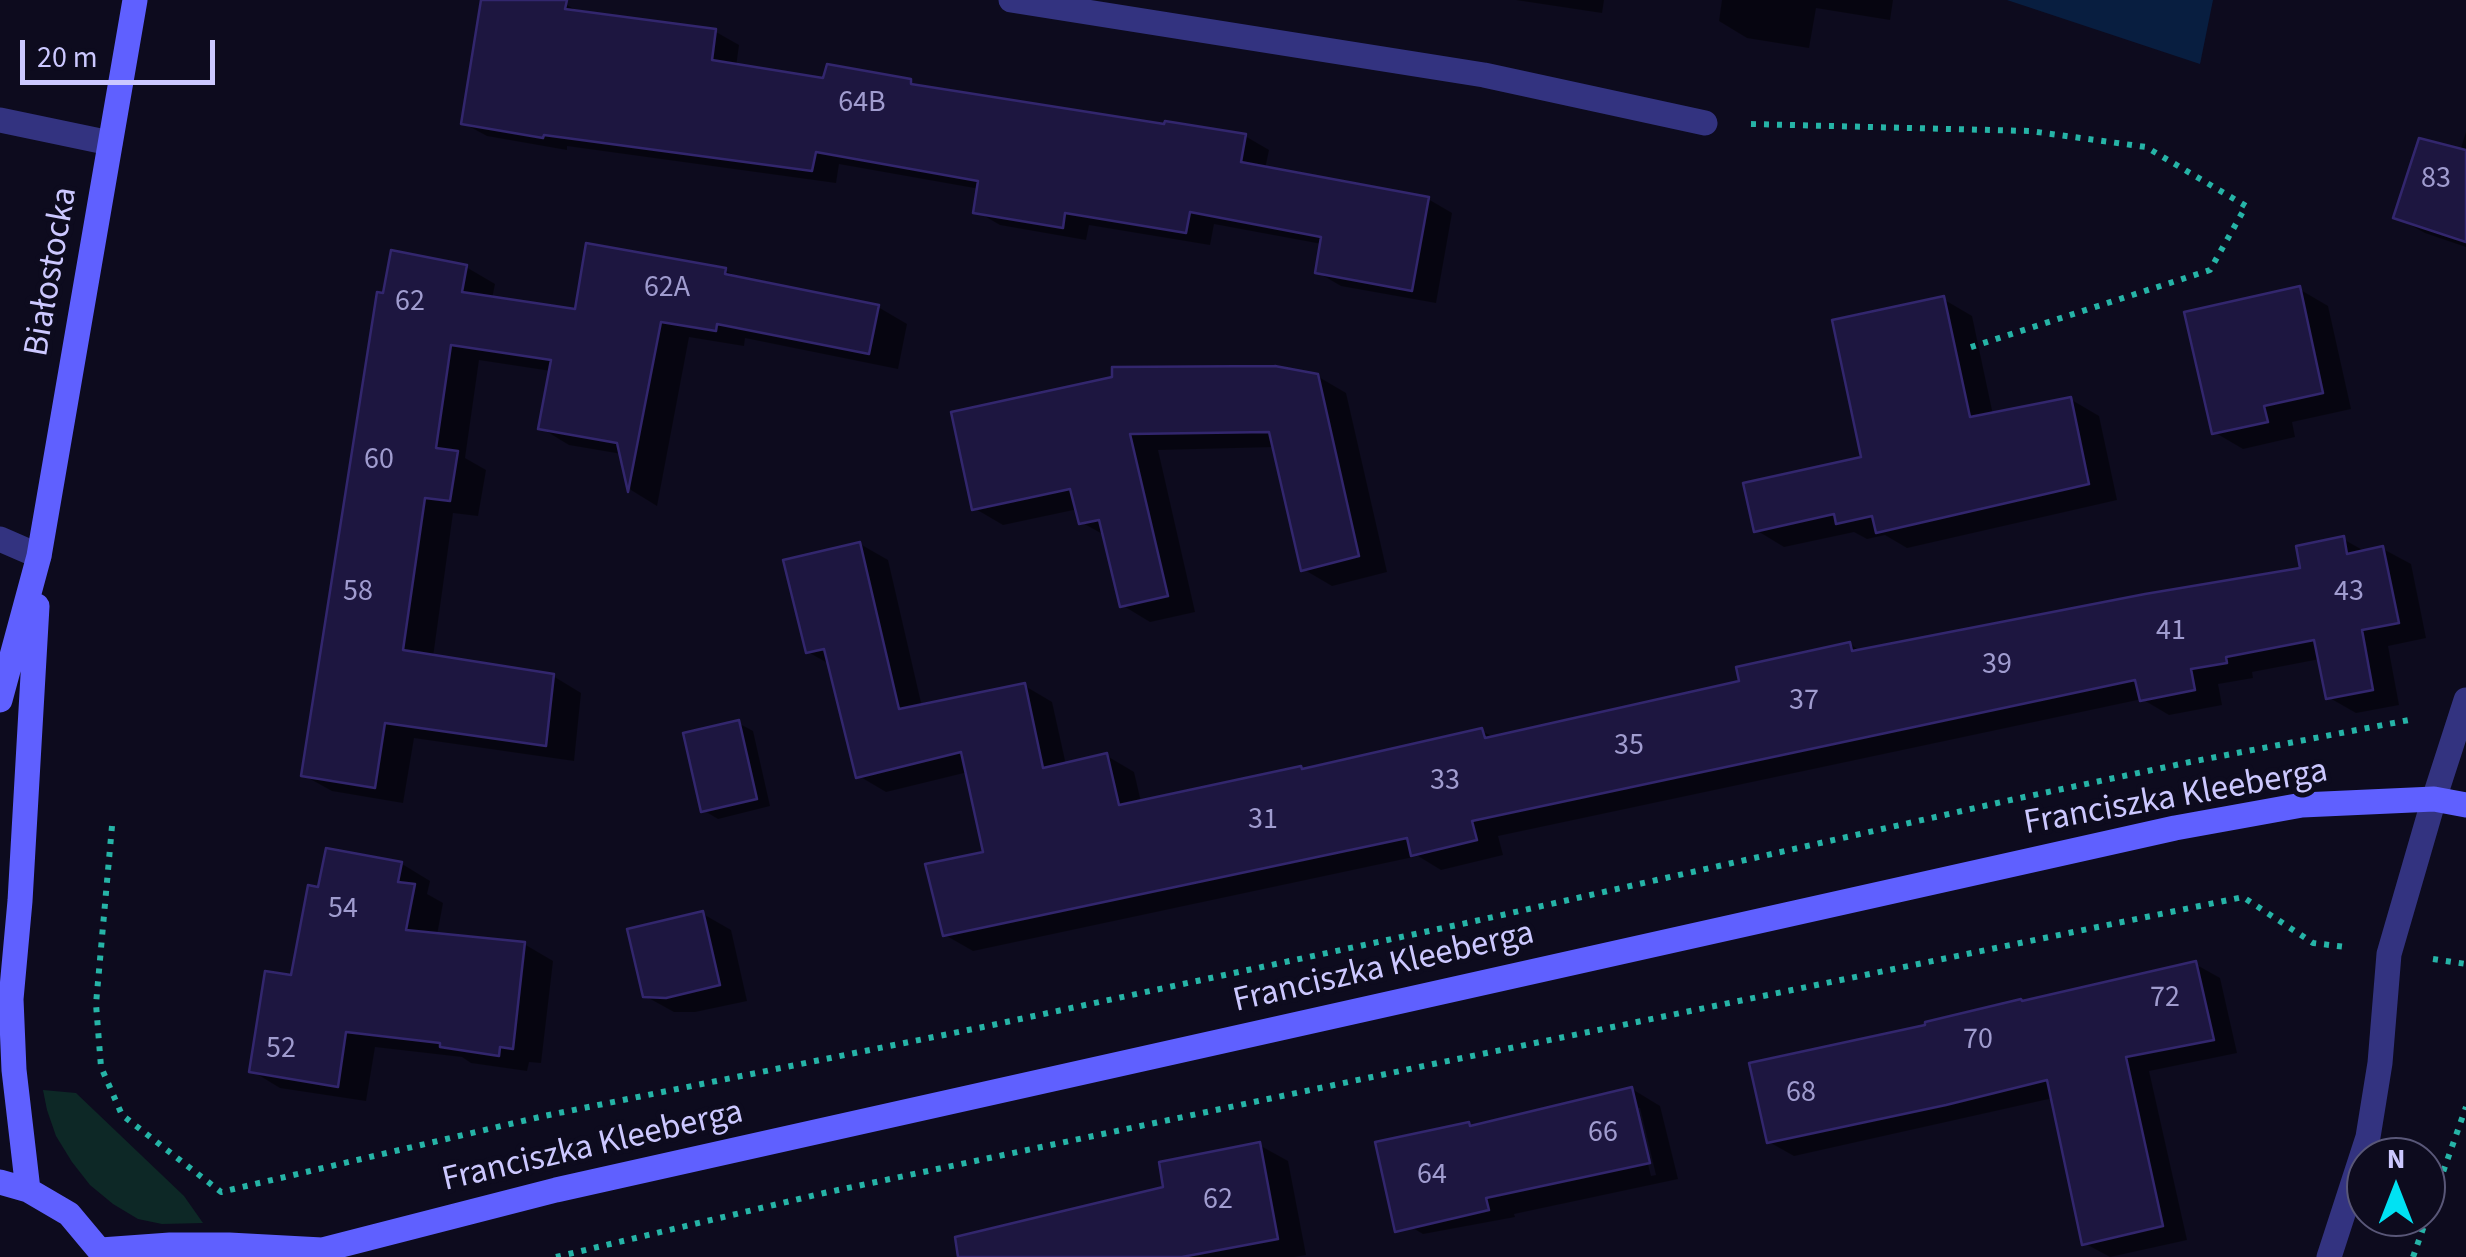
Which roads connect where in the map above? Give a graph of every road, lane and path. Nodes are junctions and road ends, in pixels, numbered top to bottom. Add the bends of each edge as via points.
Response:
1 (135, 0) edge
2 (1011, 0) edge
3 (0, 120) edge
4 (1704, 123) joint
5 (110, 142) junction
6 (1965, 348) dead end
7 (0, 539) edge
8 (40, 556) junction
9 (0, 700) edge
10 (2463, 709) edge
11 (2434, 799) junction
12 (2466, 805) edge
13 (112, 826) dead end
14 (2390, 954) junction
15 (2466, 964) edge
16 (2466, 1107) edge
17 (0, 1182) edge
18 (28, 1190) junction
19 (103, 1254) edge
20 (317, 1254) edge
21 (556, 1257) edge
22 (2328, 1257) edge
23 (2413, 1257) edge

1 - 5 street, Białostocka
2 - 4 street via 1484,75
3 - 5 street
4 - 6 path via 2030,130 2146,147 2246,206 2210,270
5 - 8 street, Białostocka
7 - 8 street
8 - 9 street, Białostocka
8 - 18 street, Białostocka via 11,1000
10 - 11 street
10 - 13 path via 2014,799 983,1027 544,1116 221,1192 122,1115 101,1067 96,1004
11 - 12 street, Franciszka Kleeberga
11 - 14 street
11 - 20 street, Franciszka Kleeberga via 2302,806 2174,828 576,1186
14 - 15 path
14 - 21 path via 2314,943 2243,897 1016,1152
14 - 22 street via 2368,1137
16 - 23 path
17 - 18 street
18 - 19 street via 68,1214
19 - 20 street, Franciszka Kleeberga via 228,1245

